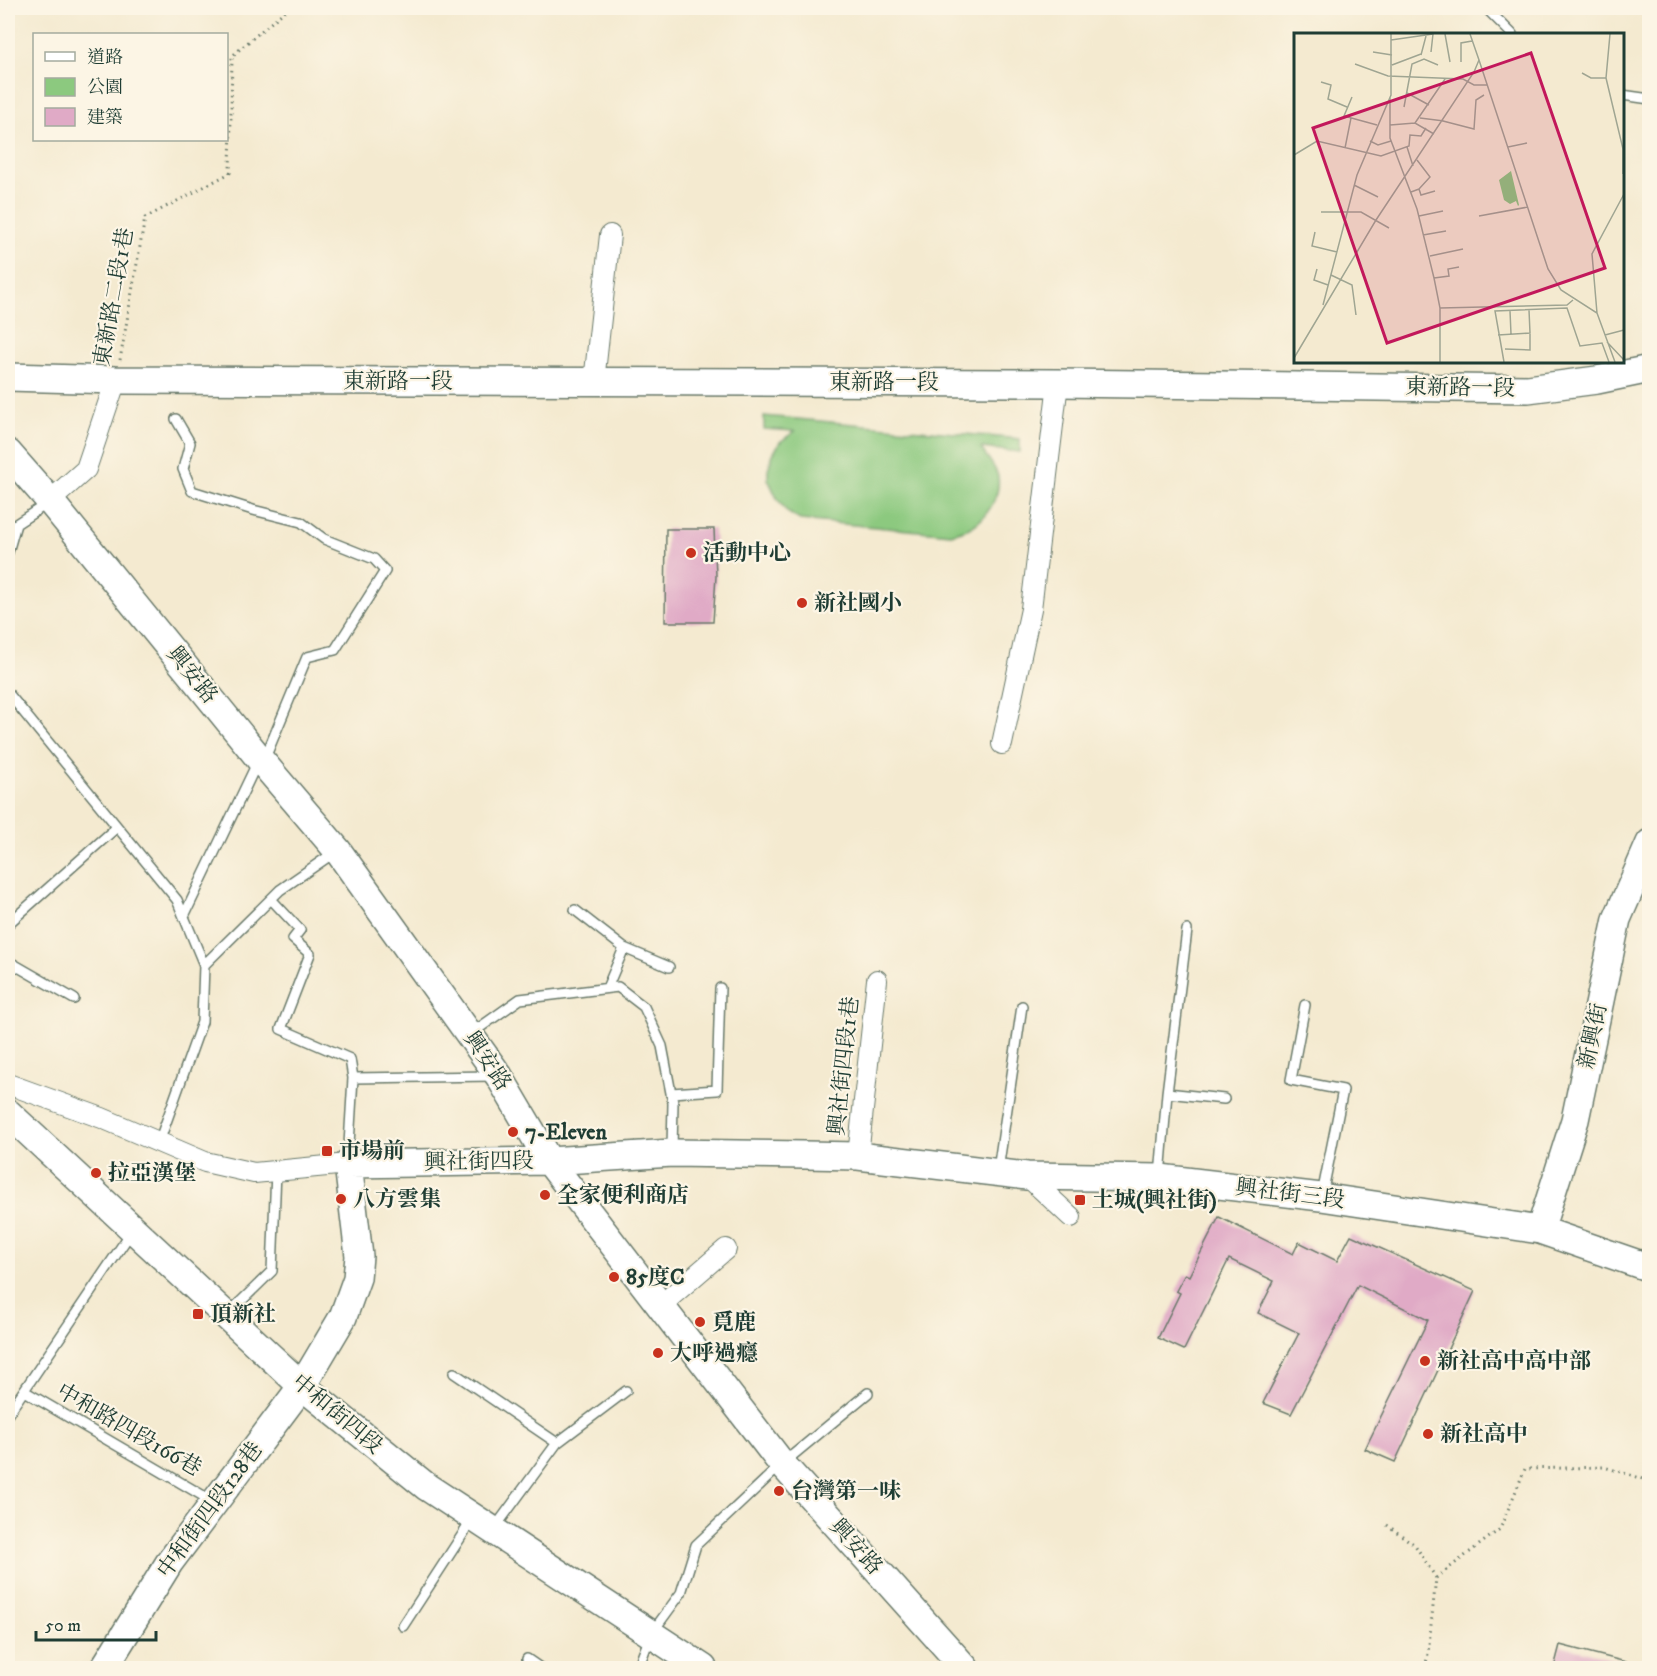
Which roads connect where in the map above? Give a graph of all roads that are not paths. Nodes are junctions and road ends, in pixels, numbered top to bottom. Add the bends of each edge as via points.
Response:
1 (1486, 8) edge
2 (1511, 33) edge
3 (1624, 95) edge
4 (1650, 99) edge
5 (610, 235) dead end
6 (1650, 369) edge
7 (8, 377) edge
8 (116, 380) junction
9 (594, 382) junction
10 (1058, 383) junction
11 (176, 419) dead end
12 (8, 453) edge
13 (50, 501) junction
14 (8, 552) edge
15 (8, 693) edge
16 (1002, 744) dead end
17 (261, 761) junction
18 (117, 827) junction
19 (1650, 843) edge
20 (338, 851) junction
21 (271, 899) junction
22 (575, 910) dead end
23 (184, 916) junction
24 (8, 924) edge
25 (1187, 930) dead end
26 (624, 948) junction
27 (8, 961) edge
28 (204, 965) junction
29 (669, 967) dead end
30 (877, 980) dead end
31 (608, 988) junction
32 (720, 988) dead end
33 (74, 999) dead end
34 (1305, 1005) dead end
35 (1022, 1006) dead end
36 (470, 1035) junction
37 (499, 1076) junction
38 (353, 1078) junction
39 (8, 1084) edge
40 (671, 1093) junction
41 (1167, 1093) junction
42 (1224, 1099) dead end
43 (8, 1113) edge
44 (159, 1142) junction
45 (672, 1153) junction
46 (858, 1156) junction
47 (549, 1161) junction
48 (348, 1164) junction
49 (276, 1171) junction
50 (998, 1171) junction
51 (1027, 1176) junction
52 (1160, 1178) junction
53 (1321, 1197) junction
54 (1071, 1217) dead end
55 (133, 1229) junction
56 (1540, 1230) junction
57 (726, 1250) dead end
58 (1650, 1268) edge
59 (660, 1306) junction
60 (226, 1316) junction
61 (454, 1373) dead end
62 (302, 1386) junction
63 (24, 1391) junction
64 (626, 1391) dead end
65 (868, 1393) dead end
66 (8, 1414) edge
67 (557, 1443) junction
68 (782, 1464) junction
69 (214, 1503) junction
70 (483, 1524) junction
71 (404, 1626) dead end
72 (651, 1634) junction
73 (527, 1659) dead end
74 (104, 1668) edge
75 (540, 1668) edge
76 (638, 1668) edge
77 (703, 1668) edge
78 (965, 1668) edge

1 - 2 lane
3 - 4 lane
5 - 9 street
6 - 10 street, 東新路一段 via 1528,389
7 - 8 street, 東新路一段
8 - 9 street, 東新路一段
8 - 13 street via 86,469
9 - 10 street, 東新路一段
10 - 16 street via 1031,609
11 - 17 lane via 190,443 183,469 192,491 301,522 324,539 374,559 385,571 335,650 307,657
12 - 13 street, 興安路
13 - 14 lane via 16,524
13 - 17 street, 興安路
15 - 18 lane
17 - 20 street, 興安路
17 - 23 lane
18 - 23 lane via 177,900
18 - 24 lane
19 - 56 street, 新興街 via 1617,919 1575,1120
20 - 21 lane
20 - 36 street, 興安路
21 - 28 lane
21 - 38 lane via 300,930 293,939 310,954 281,1029 350,1059
22 - 26 lane
23 - 28 lane
25 - 41 lane
26 - 29 lane
26 - 31 lane
27 - 33 lane
28 - 44 lane via 201,1022
30 - 46 street, 興社街四段1巷
31 - 36 lane via 520,999
31 - 40 lane via 618,987 644,1007 662,1046
32 - 40 lane via 717,1090
34 - 53 lane via 1291,1080 1343,1090
35 - 50 lane
36 - 37 street, 興安路
37 - 38 lane
37 - 47 street, 興安路
38 - 48 lane
39 - 44 street, 興社街四段
40 - 45 lane
41 - 42 lane
41 - 52 lane
43 - 55 street, 中和街四段
44 - 49 street, 興社街四段 via 206,1162 254,1173
45 - 46 street, 興社街四段
45 - 47 street, 興社街四段
46 - 50 street, 興社街三段
47 - 48 street, 興社街四段
47 - 59 street, 興安路
48 - 49 street, 興社街四段
48 - 62 street, 中和街四段128巷 via 359,1256 357,1278 344,1317
49 - 60 lane via 272,1271
50 - 51 street, 興社街三段
51 - 52 street, 興社街三段
51 - 54 street
52 - 53 street, 興社街三段
53 - 56 street, 興社街三段
55 - 60 street, 中和街四段
55 - 63 lane, 中和路四段166巷
56 - 58 street, 興社街三段
57 - 59 street
59 - 68 street, 興安路
60 - 62 street, 中和街四段
61 - 67 lane
62 - 69 street, 中和街四段128巷
62 - 70 street, 中和街四段 via 427,1487
63 - 66 lane, 中和路四段166巷
63 - 69 lane, 中和路四段166巷
64 - 67 lane
65 - 68 lane
67 - 70 lane
68 - 72 lane via 696,1545 681,1593
68 - 78 street, 興安路
69 - 74 street, 中和街四段128巷 via 169,1563
70 - 71 lane
70 - 72 street, 中和街四段
72 - 76 lane
72 - 77 street, 中和街四段
73 - 75 lane

